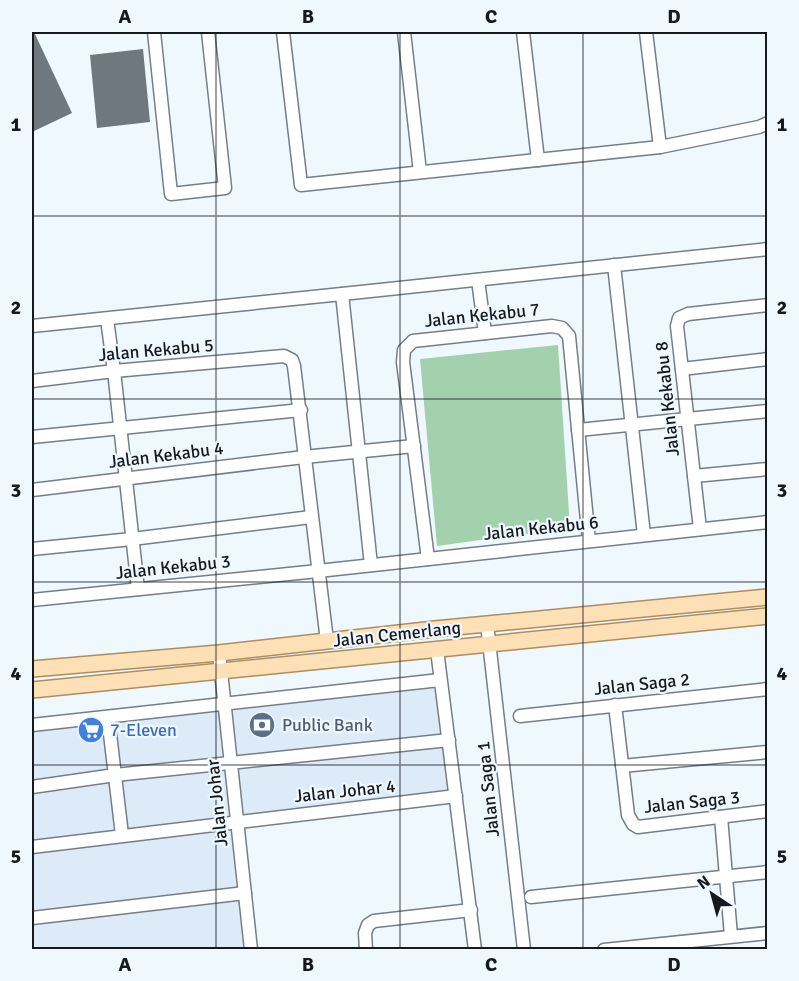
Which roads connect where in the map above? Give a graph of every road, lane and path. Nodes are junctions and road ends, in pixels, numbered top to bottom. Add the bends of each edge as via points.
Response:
1 (154, 32) edge
2 (208, 32) edge
3 (283, 32) edge
4 (404, 32) edge
5 (523, 32) edge
6 (646, 32) edge
7 (768, 123) edge
8 (660, 147) junction
9 (538, 160) junction
10 (420, 172) junction
11 (768, 249) edge
12 (614, 265) junction
13 (478, 280) junction
14 (342, 294) junction
15 (768, 305) edge
16 (106, 319) junction
17 (32, 326) edge
18 (485, 333) junction
19 (768, 359) edge
20 (682, 369) junction
21 (114, 371) junction
22 (32, 381) edge
23 (301, 410) junction
24 (768, 411) edge
25 (688, 420) junction
26 (632, 424) junction
27 (120, 427) junction
28 (578, 430) junction
29 (32, 437) edge
30 (414, 446) junction
31 (360, 452) junction
32 (304, 457) junction
33 (768, 469) edge
34 (694, 476) junction
35 (125, 478) junction
36 (32, 490) edge
37 (311, 517) junction
38 (768, 522) edge
39 (700, 529) junction
40 (644, 535) junction
41 (132, 539) junction
42 (589, 541) junction
43 (32, 549) edge
44 (428, 559) junction
45 (371, 565) junction
46 (318, 571) junction
47 (138, 589) junction
48 (768, 597) edge
49 (32, 600) edge
50 (768, 616) edge
51 (488, 624) junction
52 (327, 640) junction
53 (489, 642) junction
54 (437, 650) junction
55 (219, 653) junction
56 (32, 669) edge
57 (221, 672) junction
58 (440, 680) junction
59 (768, 689) edge
60 (32, 690) edge
61 (225, 704) junction
62 (615, 705) junction
63 (520, 716) dead end
64 (108, 717) junction
65 (32, 725) edge
66 (448, 740) junction
67 (768, 752) edge
68 (231, 764) junction
69 (622, 766) junction
70 (115, 775) junction
71 (32, 787) edge
72 (456, 796) junction
73 (768, 812) edge
74 (721, 817) junction
75 (237, 821) junction
76 (122, 835) junction
77 (32, 847) edge
78 (768, 872) edge
79 (726, 876) junction
80 (245, 894) junction
81 (531, 897) dead end
82 (471, 910) junction
83 (32, 918) edge
84 (768, 933) edge
85 (724, 941) edge
86 (666, 946) edge
87 (251, 950) edge
88 (366, 950) edge
89 (475, 950) edge
90 (524, 950) edge
91 (604, 950) edge

1 - 2 street via 171,194 225,188
3 - 10 street via 300,185
4 - 10 street
5 - 9 street
6 - 8 street
7 - 8 street
8 - 9 street
9 - 10 street
11 - 12 street
12 - 13 street
12 - 26 street
13 - 14 street
13 - 18 street
14 - 16 street
14 - 31 street
15 - 20 street, Jalan Kekabu 8 via 679,318
16 - 17 street
16 - 21 street
18 - 28 street, Jalan Kekabu 7 via 562,328 568,336
18 - 30 street, Jalan Kekabu 7 via 413,341 404,350
19 - 20 street
20 - 25 street, Jalan Kekabu 8
21 - 22 street, Jalan Kekabu 5
21 - 23 street, Jalan Kekabu 5 via 284,356 294,366
21 - 27 street
23 - 27 street
23 - 32 street
24 - 25 street
25 - 26 street
25 - 34 street, Jalan Kekabu 8
26 - 28 street
26 - 40 street
27 - 29 street
27 - 35 street
28 - 42 street, Jalan Kekabu 7
30 - 31 street, Jalan Kekabu 4
30 - 44 street, Jalan Kekabu 7
31 - 32 street, Jalan Kekabu 4
31 - 45 street
32 - 35 street, Jalan Kekabu 4
32 - 37 street
33 - 34 street
34 - 39 street, Jalan Kekabu 8
35 - 36 street, Jalan Kekabu 4
35 - 41 street
37 - 41 street
37 - 46 street
38 - 39 street, Jalan Kekabu 6
39 - 40 street, Jalan Kekabu 6
40 - 42 street, Jalan Kekabu 6
41 - 43 street
41 - 47 street
42 - 44 street, Jalan Kekabu 6
44 - 45 street, Jalan Kekabu 6
45 - 46 street, Jalan Kekabu 6
46 - 47 street, Jalan Kekabu 3
46 - 52 street
47 - 49 street, Jalan Kekabu 3
48 - 51 main road, Jalan Cemerlang
50 - 53 main road, Jalan Cemerlang
51 - 52 main road, Jalan Cemerlang
51 - 53 street, Jalan Saga 1
52 - 55 main road, Jalan Cemerlang
53 - 54 main road, Jalan Cemerlang
53 - 90 street, Jalan Saga 1
54 - 57 main road, Jalan Cemerlang
54 - 58 street
55 - 56 main road, Jalan Cemerlang
55 - 57 street, Jalan Johar
57 - 60 main road, Jalan Cemerlang
57 - 61 street, Jalan Johar
58 - 61 street
58 - 66 street
59 - 62 street, Jalan Saga 2
61 - 64 street
61 - 68 street, Jalan Johar
62 - 63 street, Jalan Saga 2
62 - 69 street, Jalan Saga 3
64 - 65 street
64 - 70 street
66 - 68 street
66 - 72 street
67 - 69 street
68 - 70 street
68 - 75 street, Jalan Johar
69 - 74 street, Jalan Saga 3 via 628,815 638,827
70 - 71 street
70 - 76 street
72 - 75 street, Jalan Johar 4
72 - 82 street
73 - 74 street, Jalan Saga 3
74 - 79 street
75 - 76 street, Jalan Johar 4
75 - 80 street, Jalan Johar
76 - 77 street, Jalan Johar 4
78 - 79 street
79 - 81 street
79 - 85 street
80 - 83 street
80 - 87 street, Jalan Johar
82 - 88 street via 374,921 365,933
82 - 89 street
84 - 85 street
85 - 86 street
86 - 91 street

